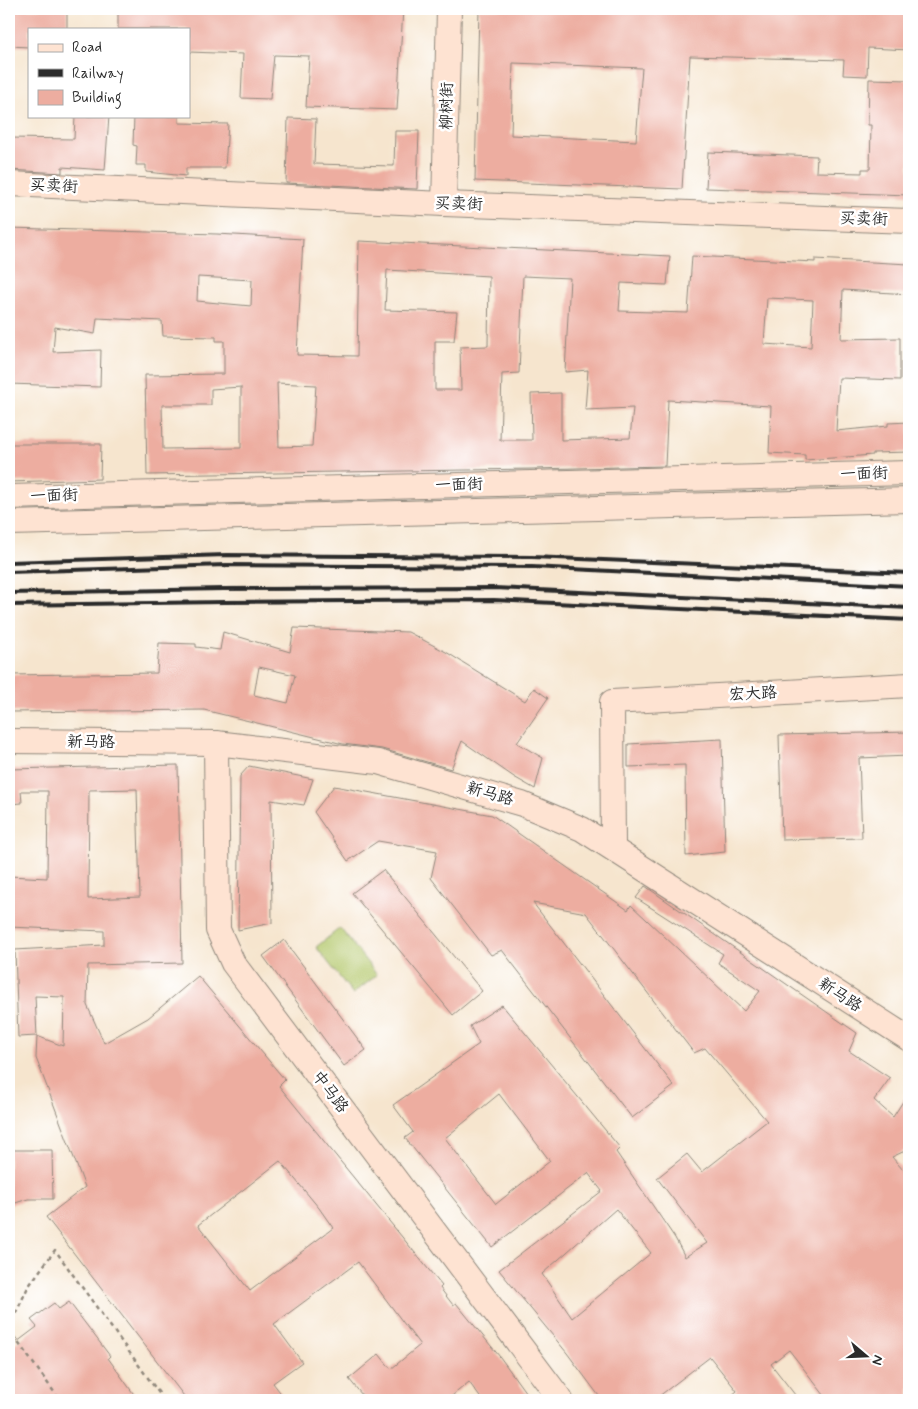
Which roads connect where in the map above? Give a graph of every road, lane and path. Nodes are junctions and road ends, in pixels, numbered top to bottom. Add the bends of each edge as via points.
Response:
1 (449, 9) edge
2 (9, 184) edge
3 (444, 204) junction
4 (909, 221) edge
5 (909, 473) edge
6 (9, 497) edge
7 (909, 500) edge
8 (9, 523) edge
9 (909, 686) edge
10 (909, 700) edge
11 (611, 716) junction
12 (9, 742) edge
13 (216, 743) junction
14 (613, 848) junction
15 (909, 1039) edge
16 (9, 1329) edge
17 (60, 1400) edge
18 (164, 1400) edge
19 (561, 1400) edge

1 - 3 main road, 柳树街
2 - 3 main road, 买卖街
3 - 4 main road, 买卖街
5 - 6 main road, 一面街
7 - 8 main road, 一面街
9 - 11 main road, 宏大路 via 612,702
10 - 11 main road, 宏大路
11 - 14 main road
12 - 13 main road, 新马路
13 - 14 main road, 新马路 via 378,762 522,804 582,829
13 - 19 main road, 中马路 via 218,930 233,963
14 - 15 main road, 新马路
16 - 17 path
16 - 18 path via 28,1287 55,1250

